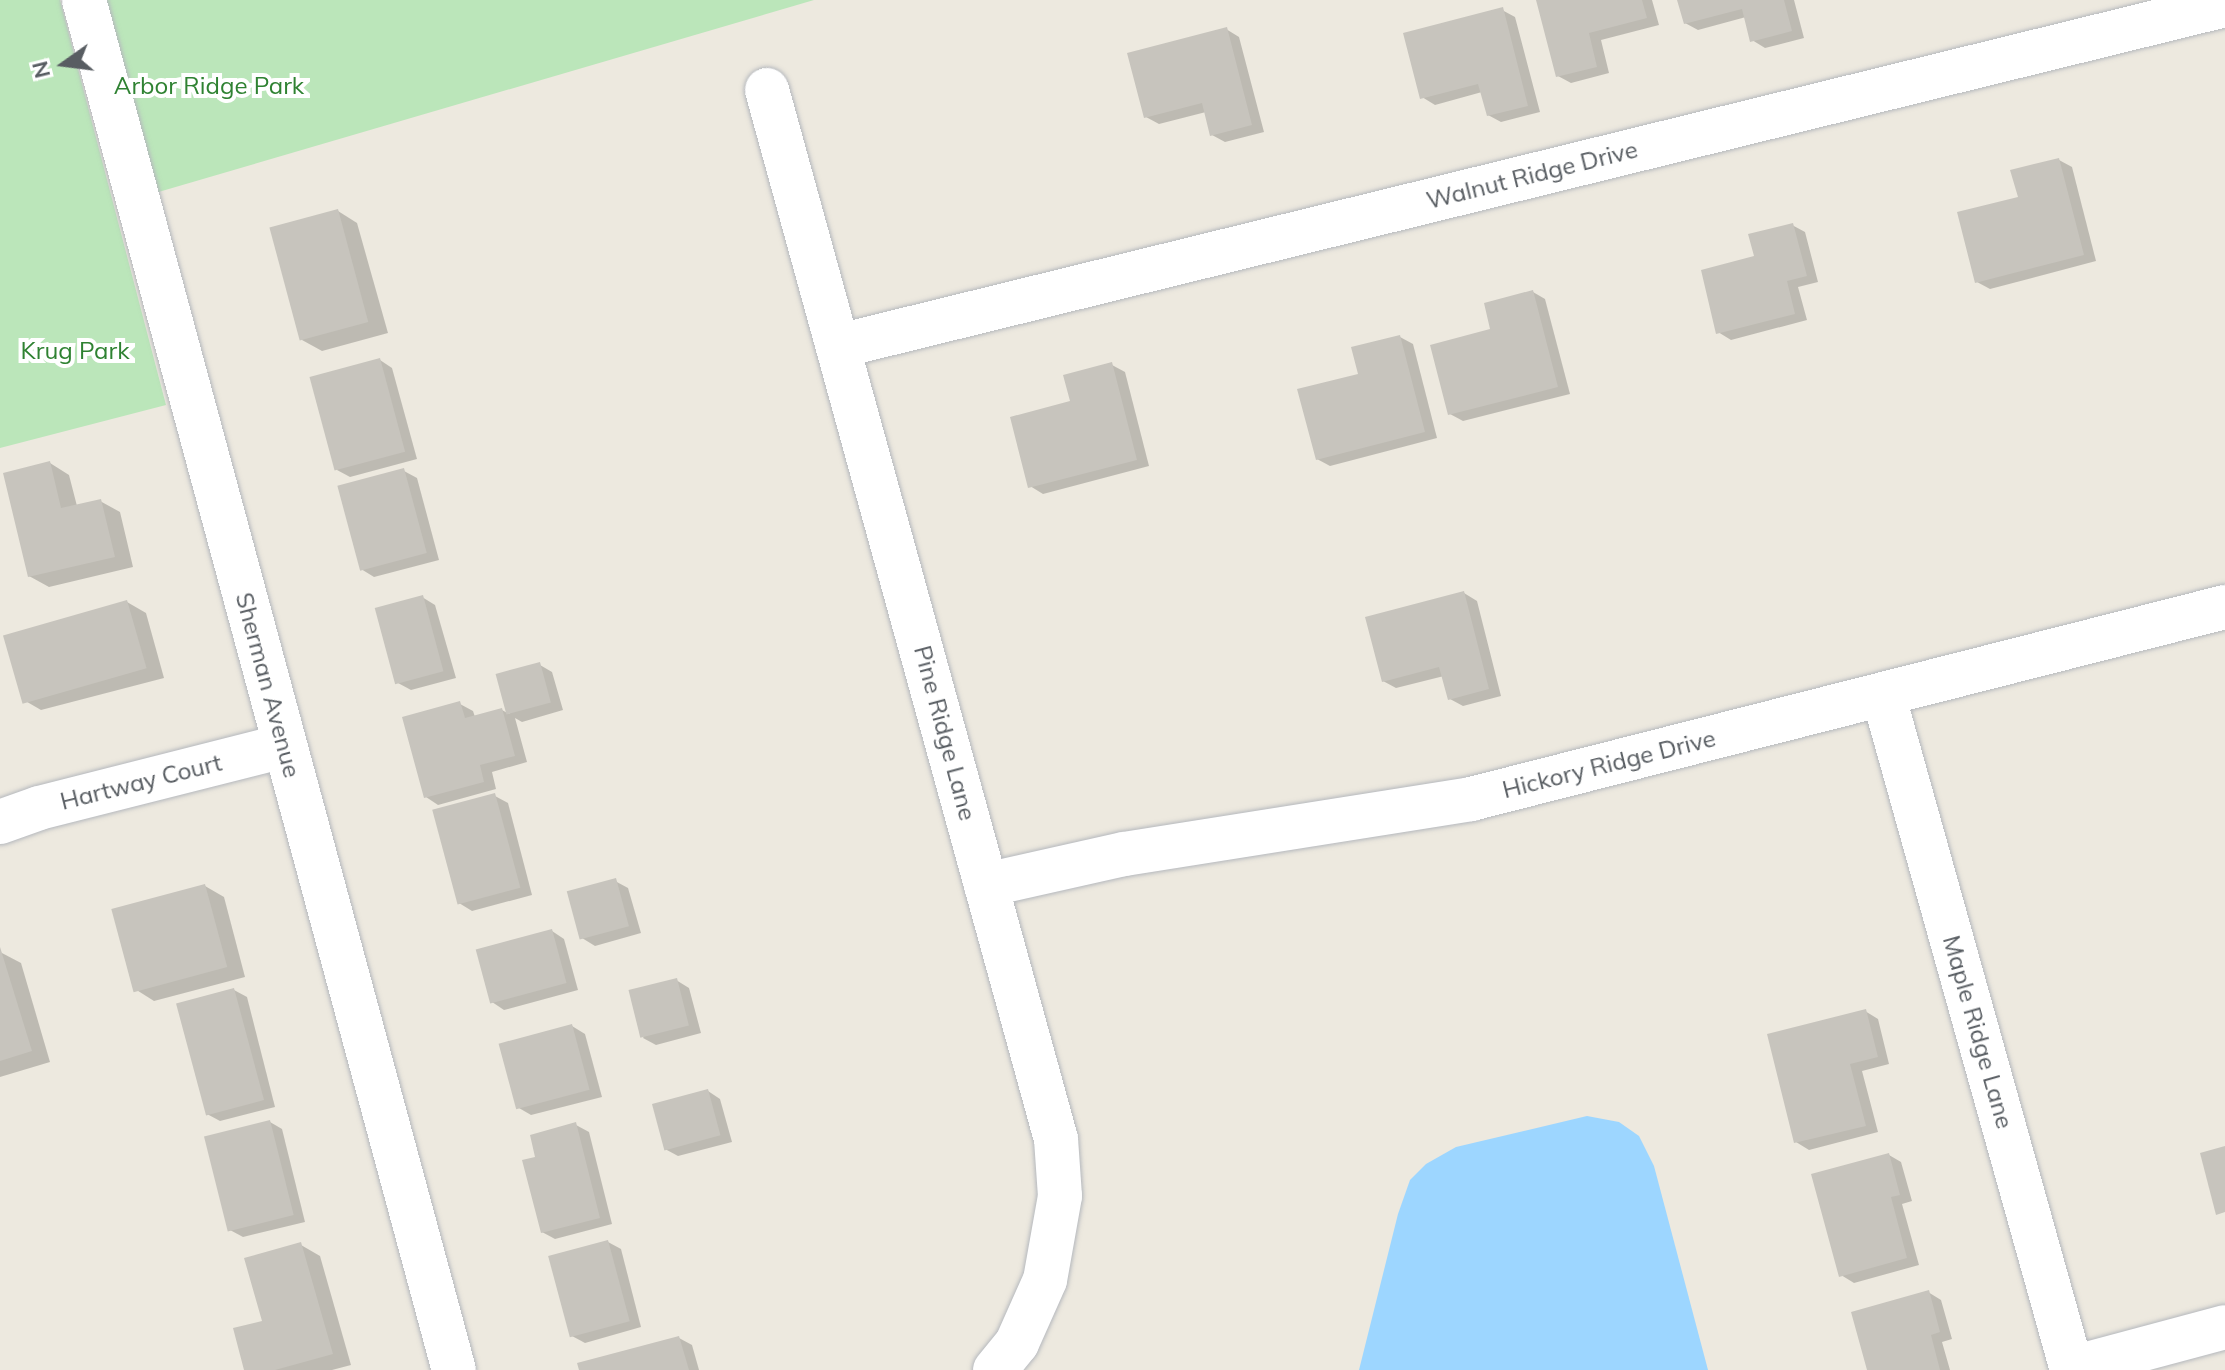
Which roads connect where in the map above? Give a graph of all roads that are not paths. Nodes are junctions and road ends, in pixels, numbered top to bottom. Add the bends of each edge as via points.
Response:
1 (84, 0) edge
2 (2225, 5) edge
3 (767, 90) dead end
4 (839, 346) junction
5 (2225, 607) edge
6 (1883, 694) junction
7 (284, 746) junction
8 (0, 822) edge
9 (986, 885) junction
10 (2225, 1327) edge
11 (2072, 1369) edge
12 (454, 1370) edge
13 (995, 1370) edge

1 - 7 street, Sherman Avenue
2 - 4 street, Walnut Ridge Drive
3 - 4 street, Pine Ridge Lane
4 - 9 street, Pine Ridge Lane
5 - 6 street, Hickory Ridge Drive
6 - 9 street, Hickory Ridge Drive via 1471,799 1124,854
6 - 11 street, Maple Ridge Lane
7 - 8 street, Hartway Court
7 - 12 street, Sherman Avenue
9 - 13 street, Pine Ridge Lane via 1056,1139 1060,1196 1045,1280 1017,1343
10 - 11 street

